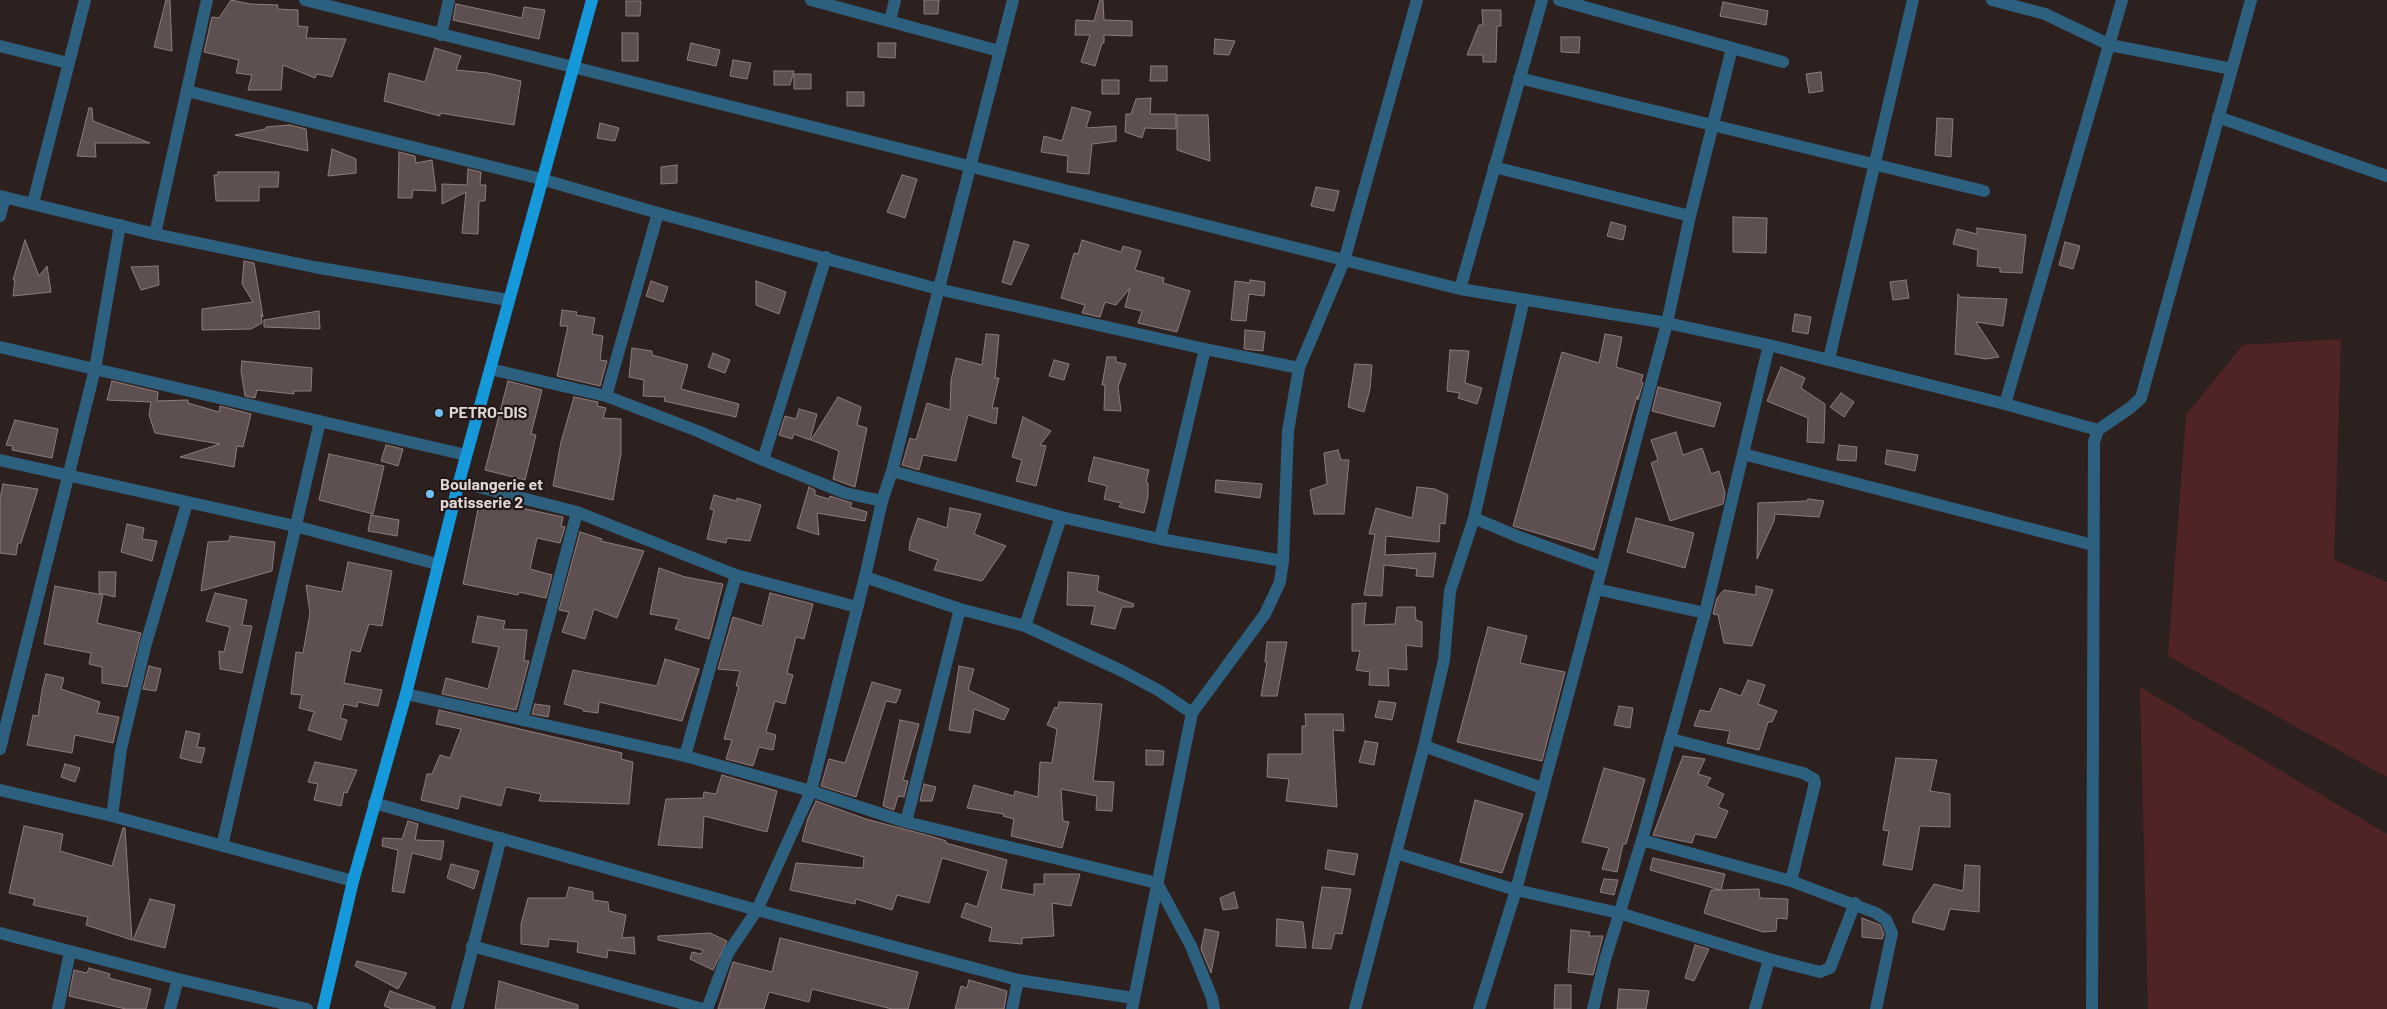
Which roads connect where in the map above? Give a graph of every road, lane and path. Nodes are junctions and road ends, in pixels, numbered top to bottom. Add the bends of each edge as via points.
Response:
1 (85, 0) edge
2 (207, 0) edge
3 (305, 0) edge
4 (449, 0) edge
5 (592, 0) edge
6 (811, 0) edge
7 (895, 0) edge
8 (1013, 0) edge
9 (1417, 0) edge
10 (1542, 0) edge
11 (1559, 0) edge
12 (1913, 0) edge
13 (1992, 0) edge
14 (2122, 0) edge
15 (2251, 0) edge
16 (330, 3) edge
17 (890, 21) junction
18 (441, 35) junction
19 (2110, 45) junction
20 (0, 46) edge
21 (1732, 48) junction
22 (999, 51) junction
23 (1783, 62) dead end
24 (68, 63) junction
25 (572, 66) junction
26 (2232, 69) junction
27 (1519, 78) junction
28 (188, 91) junction
29 (2218, 117) junction
30 (1714, 127) junction
31 (1876, 164) junction
32 (969, 166) junction
33 (1494, 167) junction
34 (2387, 176) edge
35 (541, 179) junction
36 (1984, 191) dead end
37 (2, 197) edge
38 (32, 203) junction
39 (658, 213) junction
40 (0, 216) edge
41 (1690, 216) junction
42 (120, 225) junction
43 (155, 234) junction
44 (826, 257) junction
45 (1344, 261) junction
46 (938, 289) junction
47 (1460, 289) junction
48 (1524, 299) junction
49 (508, 300) junction
50 (1667, 323) junction
51 (1769, 345) junction
52 (0, 347) edge
53 (1205, 350) junction
54 (1829, 359) junction
55 (1299, 368) junction
56 (95, 369) junction
57 (490, 369) junction
58 (606, 396) junction
59 (2005, 404) junction
60 (320, 421) junction
61 (2098, 430) junction
62 (1743, 454) junction
63 (466, 455) junction
64 (0, 460) edge
65 (763, 460) junction
66 (892, 471) junction
67 (67, 475) junction
68 (459, 482) junction
69 (882, 501) junction
70 (187, 503) junction
71 (577, 512) junction
72 (1061, 517) junction
73 (1474, 518) junction
74 (295, 526) junction
75 (1160, 540) junction
76 (2093, 544) junction
77 (1282, 561) junction
78 (437, 564) junction
79 (1602, 567) junction
80 (736, 575) junction
81 (865, 577) junction
82 (1596, 589) junction
83 (857, 607) junction
84 (960, 608) junction
85 (1705, 613) junction
86 (1025, 626) junction
87 (406, 694) junction
88 (1192, 713) junction
89 (522, 720) junction
90 (1671, 739) junction
91 (1424, 746) junction
92 (0, 749) edge
93 (685, 756) junction
94 (1542, 788) junction
95 (0, 790) edge
96 (810, 791) junction
97 (374, 803) junction
98 (112, 816) junction
99 (906, 822) junction
100 (501, 838) junction
101 (1642, 840) junction
102 (222, 846) junction
103 (1396, 853) junction
104 (353, 881) junction
105 (1791, 881) junction
106 (1158, 883) junction
107 (1516, 890) junction
108 (1855, 904) junction
109 (756, 910) junction
110 (1619, 913) junction
111 (0, 932) edge
112 (472, 946) junction
113 (70, 952) junction
114 (1769, 959) junction
115 (178, 979) junction
116 (1018, 980) junction
117 (1133, 1004) edge
118 (58, 1009) edge
119 (170, 1009) edge
120 (307, 1009) edge
121 (323, 1009) edge
122 (457, 1009) edge
123 (704, 1009) edge
124 (708, 1009) edge
125 (1012, 1009) edge
126 (1214, 1009) edge
127 (1355, 1009) edge
128 (1479, 1009) edge
129 (1593, 1009) edge
130 (1754, 1009) edge
131 (1876, 1009) edge
132 (2092, 1009) edge

1 - 24 street
2 - 28 street
3 - 16 street
4 - 18 street
5 - 25 main road
6 - 17 street
7 - 17 street
8 - 22 street
9 - 45 street
10 - 27 street
11 - 21 street
12 - 31 street
13 - 19 street via 2046,14
14 - 19 street
15 - 26 street
16 - 18 street
17 - 22 street
18 - 25 street
19 - 26 street
19 - 59 street
20 - 24 street
21 - 23 street
21 - 30 street
22 - 32 street
24 - 38 street
25 - 32 street
25 - 35 main road
26 - 29 street
27 - 30 street
27 - 33 street
28 - 35 street
28 - 43 street
29 - 34 street
29 - 61 street via 2141,398
30 - 31 street
30 - 41 street
31 - 36 street
31 - 54 street
32 - 45 street
32 - 46 street
33 - 41 street
33 - 47 street
35 - 39 street
35 - 49 main road
37 - 38 street
37 - 40 street
38 - 42 street
39 - 44 street
39 - 58 street
41 - 50 street
42 - 43 street
42 - 56 street
43 - 49 street via 314,267
44 - 46 street
44 - 65 street
45 - 47 street
45 - 55 street
46 - 53 street
46 - 66 street
47 - 48 street
48 - 50 street
48 - 73 street
49 - 57 main road
50 - 51 street
50 - 79 street
51 - 54 street
51 - 62 street
52 - 56 street
53 - 55 street
53 - 75 street
54 - 59 street
55 - 77 street via 1288,431
56 - 60 street
56 - 67 street
57 - 58 street
57 - 63 main road
58 - 65 street
59 - 61 street
60 - 63 street
60 - 74 street
61 - 76 street via 2094,442
62 - 76 street
62 - 85 street
63 - 68 main road
64 - 67 street
65 - 69 street via 846,493
66 - 69 street
66 - 72 street
67 - 70 street
67 - 92 street
68 - 71 street
68 - 78 main road
69 - 81 street
70 - 74 street
70 - 98 street via 145,647 120,749
71 - 80 street
71 - 89 street
72 - 75 street
72 - 86 street
73 - 79 street
73 - 91 street via 1450,592 1444,660
74 - 78 street
74 - 102 street
75 - 77 street
76 - 132 street
77 - 88 street via 1280,582 1265,614
78 - 87 main road
79 - 82 street
80 - 83 street
80 - 93 street
81 - 83 street
81 - 84 street
82 - 85 street
82 - 94 street
83 - 96 street
84 - 86 street
84 - 99 street
85 - 90 street
86 - 88 street via 1120,670
87 - 89 street
87 - 97 main road
88 - 106 street
89 - 93 street
90 - 101 street
90 - 105 street via 1802,773 1814,779
91 - 94 street
91 - 103 street
93 - 96 street
94 - 107 street
95 - 98 street
96 - 99 street
96 - 109 street
97 - 100 street
97 - 104 main road
98 - 102 street
99 - 106 street
100 - 109 street
100 - 112 street
101 - 105 street
101 - 110 street
102 - 104 street
103 - 107 street
103 - 127 street
104 - 121 main road
105 - 108 street
106 - 117 street
106 - 126 street via 1191,946
107 - 110 street
107 - 128 street
108 - 114 street via 1828,971 1809,970
108 - 131 street via 1881,916 1892,933
109 - 116 street
109 - 124 street via 728,953
110 - 114 street
110 - 129 street
111 - 113 street
112 - 122 street
112 - 123 street
113 - 115 street
113 - 118 street
114 - 130 street
115 - 119 street
115 - 120 street
116 - 117 street
116 - 125 street

